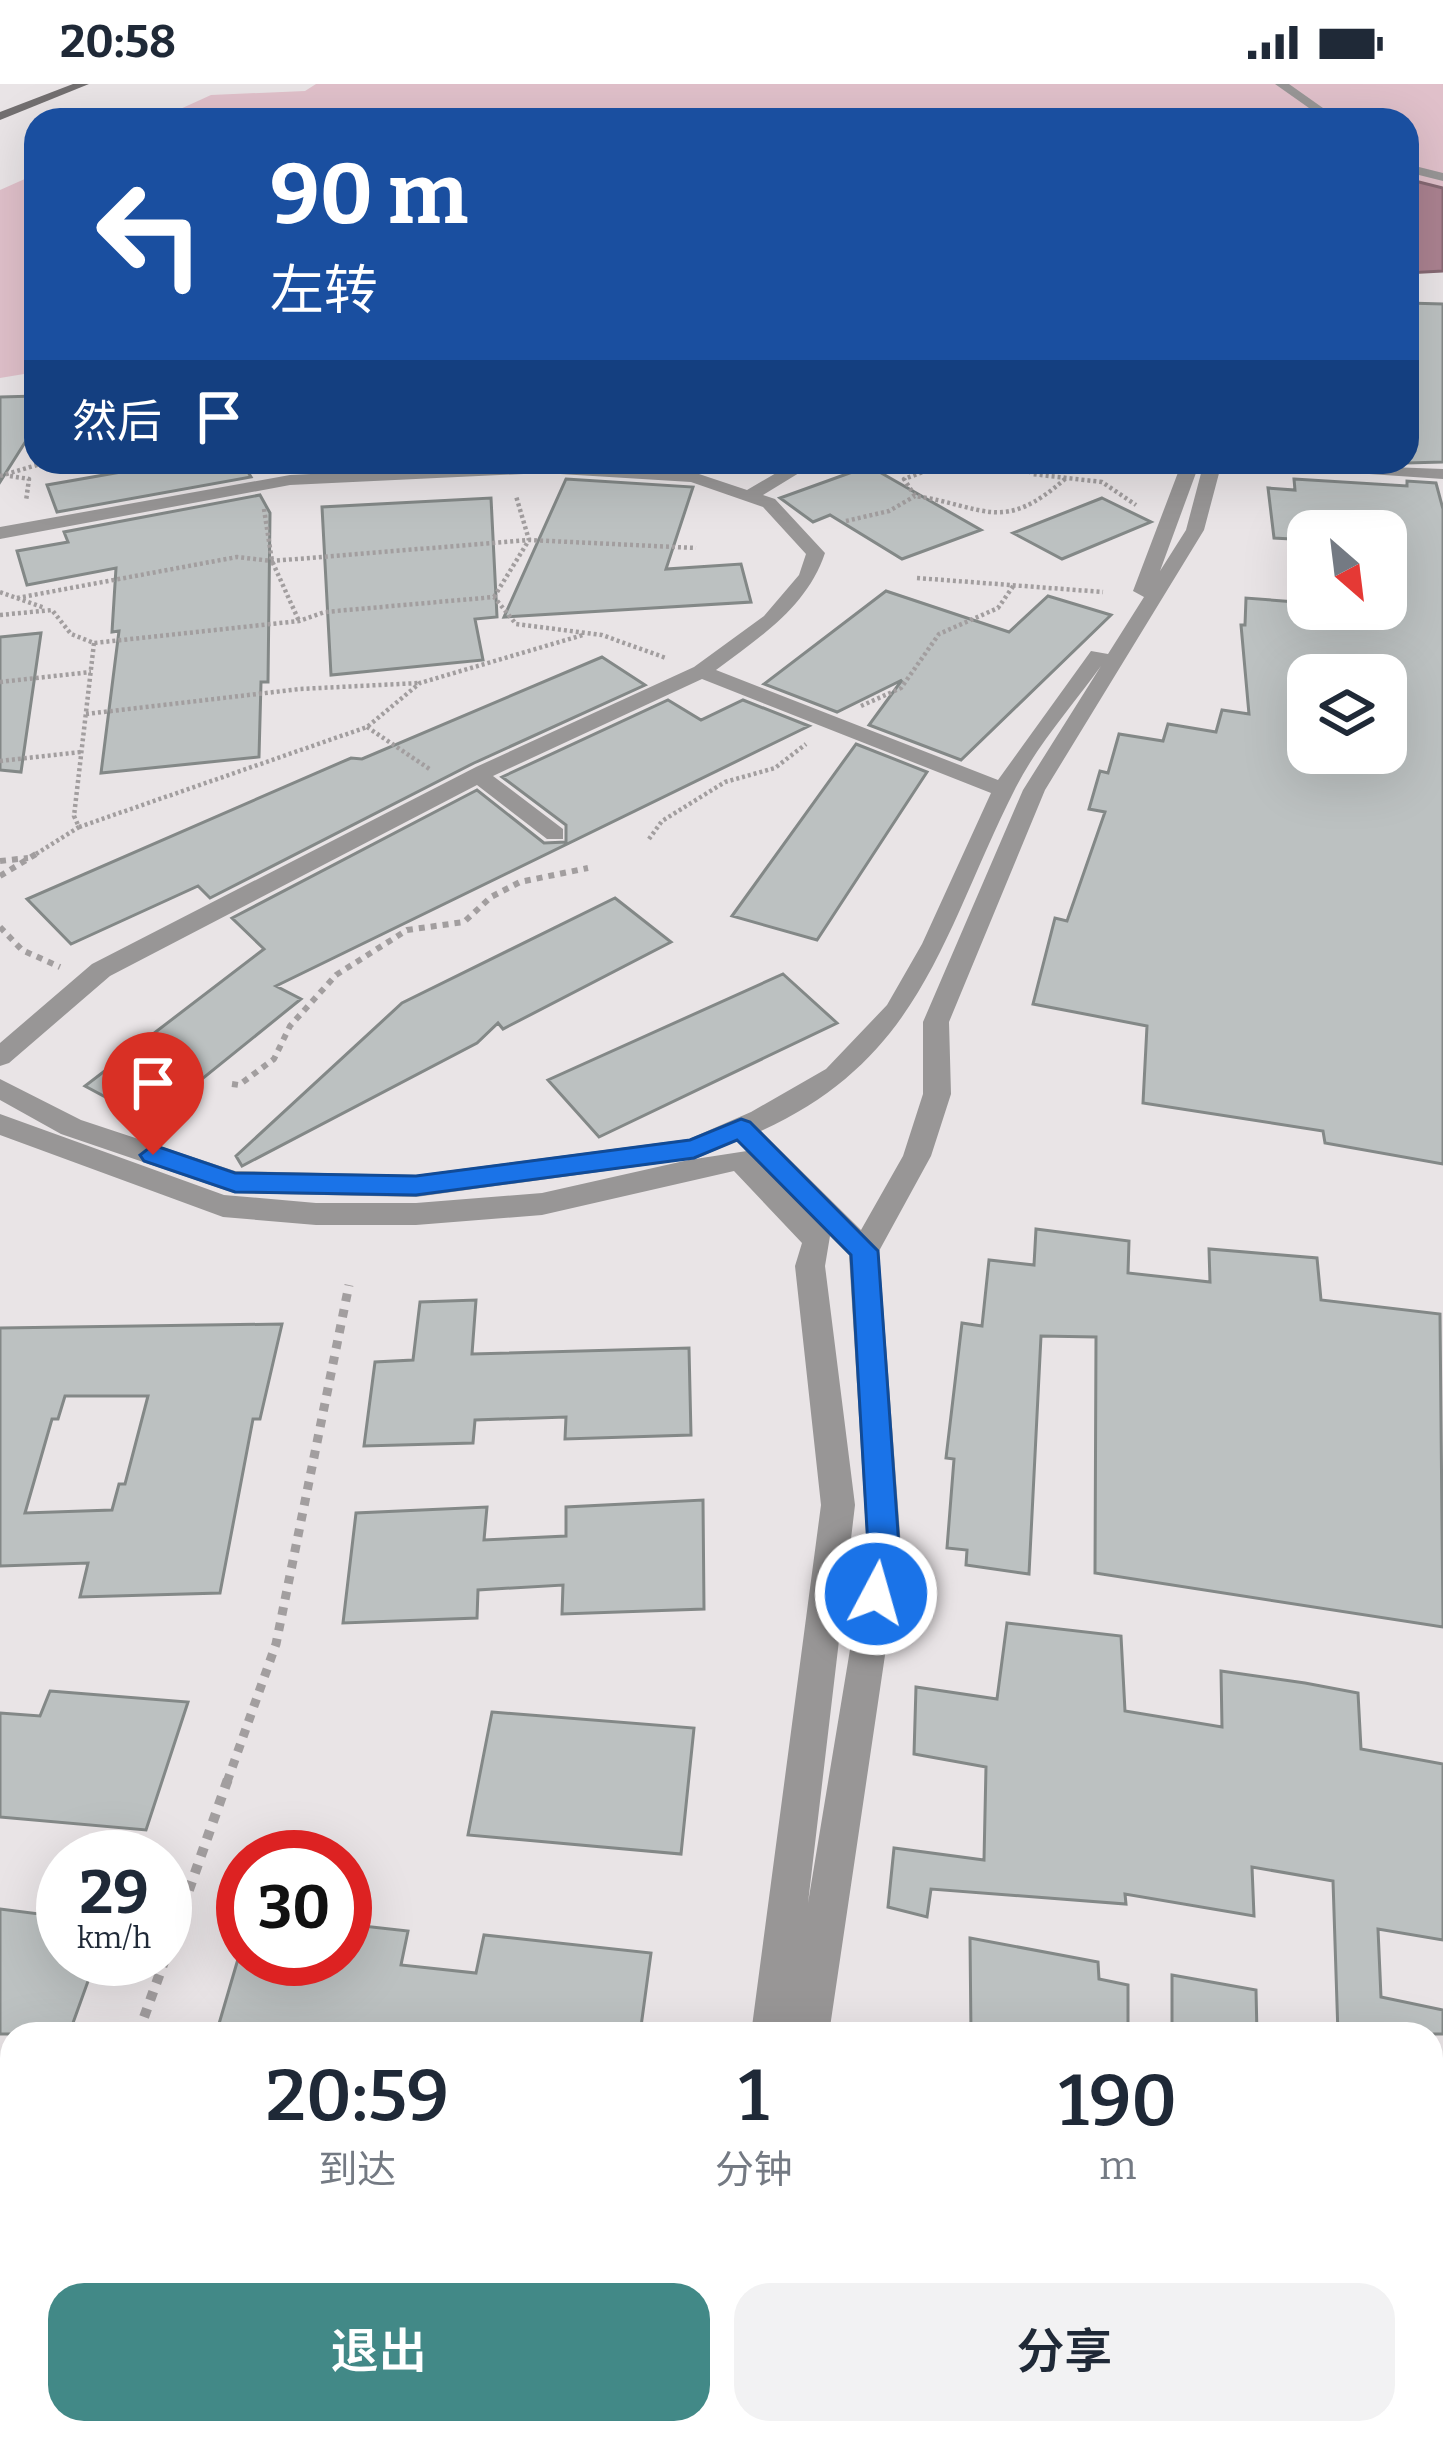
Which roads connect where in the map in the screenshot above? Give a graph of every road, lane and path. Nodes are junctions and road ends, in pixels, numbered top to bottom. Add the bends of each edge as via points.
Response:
1 (66, 84) edge
2 (83, 84) edge
3 (1281, 84) edge
4 (1316, 108) edge
5 (0, 113) edge
6 (262, 474) edge
7 (392, 474) edge
8 (512, 474) edge
9 (626, 474) edge
10 (787, 474) edge
11 (918, 474) edge
12 (1032, 474) edge
13 (1187, 474) edge
14 (1210, 474) edge
15 (1066, 478) junction
16 (260, 486) junction
17 (748, 496) junction
18 (915, 496) junction
19 (1136, 505) dead end
20 (846, 521) dead end
21 (0, 533) edge
22 (529, 540) junction
23 (696, 548) dead end
24 (272, 561) junction
25 (917, 578) dead end
26 (1014, 585) junction
27 (0, 592) edge
28 (1103, 592) dead end
29 (494, 597) junction
30 (16, 598) junction
31 (52, 610) junction
32 (0, 615) edge
33 (299, 621) junction
34 (589, 633) junction
35 (94, 643) junction
36 (701, 671) junction
37 (91, 672) junction
38 (0, 682) edge
39 (420, 683) junction
40 (86, 714) junction
41 (844, 716) dead end
42 (367, 727) junction
43 (806, 744) dead end
44 (81, 752) junction
45 (0, 761) edge
46 (478, 775) junction
47 (442, 778) dead end
48 (1004, 790) junction
49 (79, 827) junction
50 (555, 834) dead end
51 (649, 839) dead end
52 (30, 858) junction
53 (0, 861) edge
54 (588, 868) dead end
55 (0, 876) edge
56 (0, 927) edge
57 (89, 980) junction
58 (0, 1058) edge
59 (232, 1084) dead end
60 (0, 1088) edge
61 (0, 1124) edge
62 (741, 1128) junction
63 (864, 1251) junction
64 (349, 1285) dead end
65 (192, 1882) edge
66 (155, 1986) edge
67 (142, 2022) edge
68 (773, 2022) edge
69 (810, 2022) edge

1 - 5 main road
2 - 5 main road
3 - 4 street
6 - 16 street
7 - 16 street
8 - 22 path
9 - 17 street via 693,478
10 - 17 street
11 - 18 path via 904,479
12 - 15 path
13 - 48 street via 1145,589
14 - 63 street via 1196,530 1034,790 936,1022 937,1094 917,1156
15 - 18 path via 995,515
15 - 19 path via 1105,480
16 - 21 street
16 - 24 path
17 - 36 street via 769,503 816,553 808,576 770,620
18 - 20 path
22 - 23 path
22 - 24 path
22 - 29 path
24 - 30 path via 237,557
24 - 33 path
25 - 26 path
26 - 28 path
26 - 41 path via 998,608 939,634 901,688
27 - 30 path
29 - 33 path
29 - 34 path via 516,624
30 - 31 path
31 - 32 path
31 - 35 path via 71,634
33 - 35 path
34 - 36 path
34 - 39 path
35 - 37 path
36 - 46 street
36 - 48 street
37 - 38 path
37 - 40 path
39 - 40 path
39 - 42 path
40 - 44 path
42 - 47 path
42 - 49 path
43 - 51 path via 775,767 725,782 662,821
44 - 45 path
44 - 49 path
46 - 50 street
46 - 57 street
48 - 62 street via 897,1010 836,1076
49 - 52 path
52 - 53 path
52 - 55 path
54 - 59 path via 532,873 464,922 407,930 336,975 290,1026 274,1059
56 - 57 path via 22,950
57 - 58 street
60 - 62 street via 71,1127 235,1182 416,1186 694,1149
61 - 68 street via 223,1206 316,1214 542,1204 740,1159 818,1240 810,1266 838,1505
62 - 63 street
63 - 69 street via 884,1547
64 - 65 path via 276,1644
66 - 67 path

